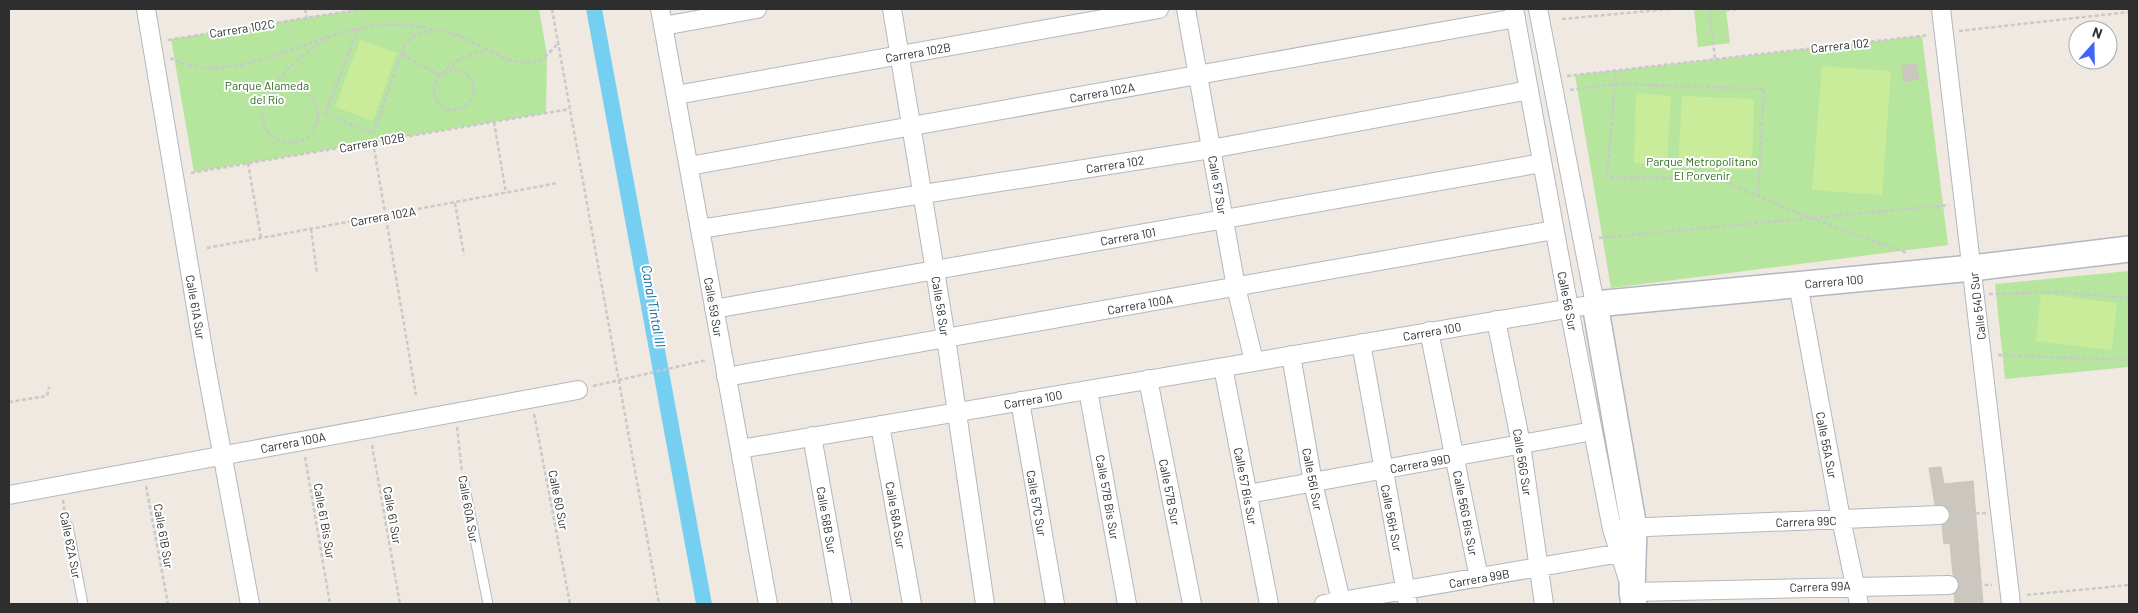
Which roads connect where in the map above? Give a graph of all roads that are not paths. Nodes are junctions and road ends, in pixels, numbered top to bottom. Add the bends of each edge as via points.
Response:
1 (146, 9) edge
2 (756, 9) edge
3 (892, 9) edge
4 (1159, 9) edge
5 (1186, 9) edge
6 (1538, 9) edge
7 (1941, 9) edge
8 (1515, 14) edge
9 (662, 17) edge
10 (900, 55) junction
11 (1198, 75) junction
12 (1529, 90) junction
13 (676, 96) junction
14 (912, 127) junction
15 (1211, 149) junction
16 (1542, 163) junction
17 (689, 166) junction
18 (922, 194) junction
19 (1224, 219) junction
20 (700, 229) junction
21 (1554, 230) junction
22 (2129, 249) edge
23 (1972, 268) junction
24 (935, 270) junction
25 (1798, 284) junction
26 (1236, 286) junction
27 (1595, 304) junction
28 (1569, 308) junction
29 (714, 309) junction
30 (1496, 320) junction
31 (1430, 331) junction
32 (946, 338) junction
33 (1361, 343) junction
34 (1291, 355) junction
35 (1254, 361) junction
36 (1223, 367) junction
37 (726, 377) junction
38 (1148, 379) junction
39 (578, 390) road end
40 (1088, 390) junction
41 (1020, 401) junction
42 (955, 412) junction
43 (880, 425) junction
44 (1593, 431) junction
45 (812, 436) junction
46 (1521, 444) junction
47 (740, 449) junction
48 (223, 456) junction
49 (1455, 456) junction
50 (1383, 469) junction
51 (464, 483) road end
52 (1313, 483) junction
53 (1248, 494) junction
54 (9, 495) edge
55 (1940, 515) road end
56 (1840, 519) junction
57 (68, 526) road end
58 (1625, 540) junction
59 (1538, 567) junction
60 (1479, 578) junction
61 (1855, 585) junction
62 (1949, 585) road end
63 (2010, 596) edge
64 (1407, 597) edge
65 (1633, 598) edge
66 (1333, 603) edge
67 (83, 604) edge
68 (250, 604) edge
69 (488, 604) edge
70 (768, 604) edge
71 (842, 604) edge
72 (912, 604) edge
73 (985, 604) edge
74 (1055, 604) edge
75 (1127, 604) edge
76 (1192, 604) edge
77 (1269, 604) edge
78 (1544, 604) edge
79 (1859, 604) edge

1 - 48 street, Calle 61A Sur
2 - 9 street
3 - 10 street, Calle 58 Sur
4 - 10 street, Carrera 102B
5 - 11 street, Calle 57 Sur
6 - 27 street, Calle 56 Sur
7 - 23 street, Calle 54D Sur
8 - 11 street, Carrera 102A
8 - 12 street, Calle 56 Sur
9 - 13 street, Calle 59 Sur
10 - 13 street, Carrera 102B
10 - 14 street, Calle 58 Sur
11 - 14 street, Carrera 102A
11 - 15 street, Calle 57 Sur
12 - 15 street, Carrera 102
12 - 16 street, Calle 56 Sur
13 - 17 street, Calle 59 Sur
14 - 17 street, Carrera 102A
14 - 18 street, Calle 58 Sur
15 - 18 street, Carrera 102
15 - 19 street, Calle 57 Sur
16 - 19 street, Carrera 101
16 - 21 street, Calle 56 Sur
17 - 20 street, Calle 59 Sur
18 - 20 street, Carrera 102
18 - 24 street, Calle 58 Sur
19 - 24 street, Carrera 101
19 - 26 street, Calle 57 Sur
20 - 29 street, Calle 59 Sur
21 - 26 street, Carrera 100A
21 - 28 street, Calle 56 Sur
22 - 23 street, Carrera 100
23 - 25 street, Carrera 100
23 - 63 street, Calle 54D Sur
24 - 29 street, Carrera 101
24 - 32 street, Calle 58 Sur
25 - 27 street, Carrera 100
25 - 56 street, Calle 55A Sur
26 - 32 street, Carrera 100A
26 - 35 street, Calle 57 Sur
27 - 28 street, Carrera 100
27 - 58 street, Calle 56 Sur
28 - 30 street, Carrera 100
28 - 44 street, Calle 56 Sur
29 - 37 street, Calle 59 Sur
30 - 31 street, Carrera 100
30 - 46 street, Calle 56G Sur
31 - 33 street, Carrera 100
31 - 49 street, Calle 56G Bis Sur
32 - 37 street, Carrera 100A
32 - 42 street, Calle 58 Sur
33 - 34 street, Carrera 100
33 - 50 street, Calle 56H Sur
34 - 35 street, Carrera 100
34 - 52 street, Calle 56I Sur
35 - 36 street, Carrera 100
36 - 38 street, Carrera 100
36 - 53 street, Calle 57 Bis Sur
37 - 47 street, Calle 59 Sur
38 - 40 street, Carrera 100
38 - 76 street, Calle 57B Sur
39 - 48 street, Carrera 100A
40 - 41 street, Carrera 100
40 - 75 street, Calle 57B Bis Sur
41 - 42 street, Carrera 100
41 - 74 street, Calle 57C Sur
42 - 43 street, Carrera 100
42 - 73 street, Calle 58 Sur
43 - 45 street, Carrera 100
43 - 72 street, Calle 58A Sur
44 - 46 street, Carrera 99D
44 - 58 street, Calle 56 Sur
45 - 47 street, Carrera 100
45 - 71 street, Calle 58B Sur
46 - 49 street, Carrera 99D
46 - 59 street, Calle 56G Sur
47 - 70 street, Calle 59 Sur
48 - 54 street, Carrera 100A
48 - 68 street, Calle 61A Sur
49 - 50 street, Carrera 99D
49 - 60 street, Calle 56G Bis Sur
50 - 52 street, Carrera 99D
50 - 64 street, Calle 56H Sur
51 - 69 lane, Calle 60A Sur
52 - 53 street, Carrera 99D
52 - 66 street, Calle 56I Sur
53 - 77 street, Calle 57 Bis Sur
55 - 56 street, Carrera 99C
56 - 58 street, Carrera 99C
56 - 61 street, Calle 55A Sur
57 - 67 lane, Calle 62A Sur
58 - 59 street, Carrera 99B
58 - 65 street
59 - 60 street, Carrera 99B
59 - 78 street, Calle 56G Sur
60 - 64 street, Carrera 99B
61 - 62 street, Carrera 99A
61 - 65 street, Carrera 99A
61 - 79 street, Calle 55A Sur
64 - 66 street, Carrera 99B

